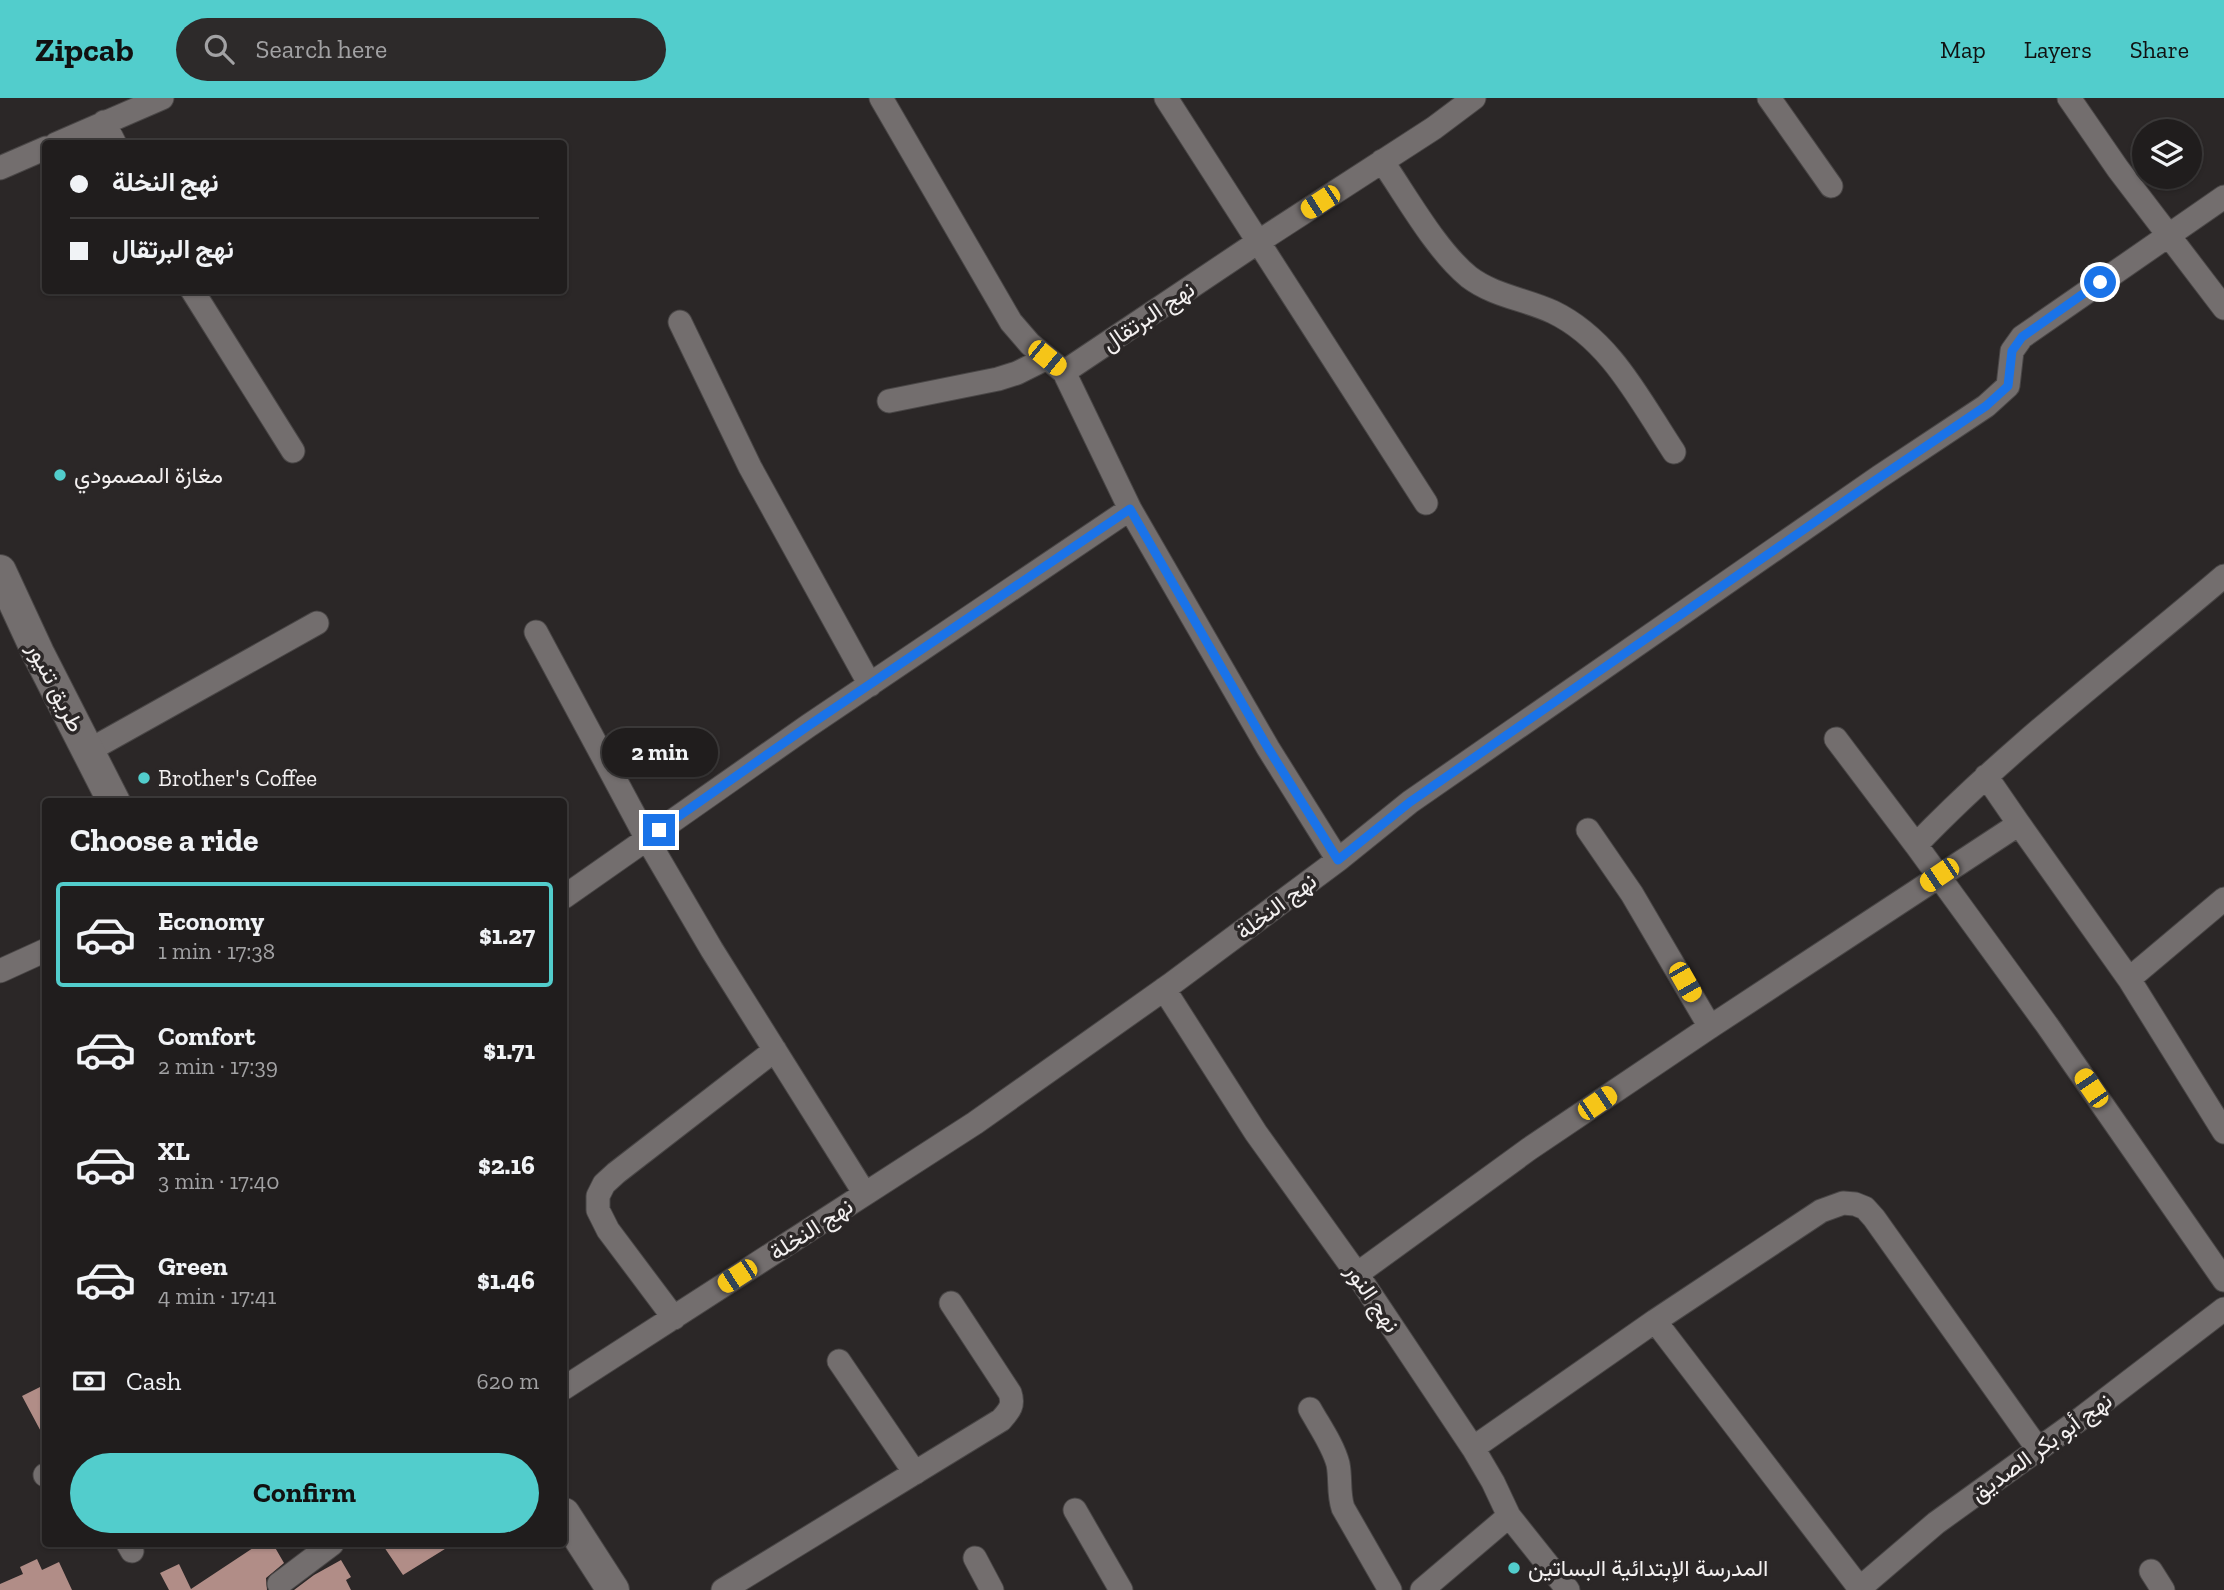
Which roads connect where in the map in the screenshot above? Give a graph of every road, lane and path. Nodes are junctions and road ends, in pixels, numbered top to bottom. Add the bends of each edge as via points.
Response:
1 (162, 98) edge
2 (881, 98) edge
3 (1166, 98) edge
4 (1474, 98) edge
5 (1769, 98) edge
6 (2069, 98) edge
7 (104, 122) junction
8 (65, 140) edge
9 (113, 140) edge
10 (42, 150) edge
11 (1382, 161) junction
12 (0, 168) edge
13 (1831, 186) dead end
14 (2224, 197) edge
15 (2169, 235) junction
16 (1258, 242) junction
17 (195, 294) edge
18 (2224, 308) edge
19 (680, 322) dead end
20 (1056, 365) junction
21 (889, 401) dead end
22 (293, 451) dead end
23 (1674, 452) dead end
24 (1426, 503) dead end
25 (1130, 509) junction
26 (0, 570) edge
27 (2224, 576) edge
28 (317, 623) dead end
29 (536, 632) dead end
30 (870, 684) junction
31 (1836, 739) dead end
32 (88, 751) junction
33 (1986, 776) junction
34 (112, 798) edge
35 (2019, 824) junction
36 (1588, 830) dead end
37 (647, 839) junction
38 (1916, 845) junction
39 (1338, 860) junction
40 (1939, 875) junction
41 (567, 895) edge
42 (2224, 899) edge
43 (42, 952) edge
44 (0, 971) edge
45 (2129, 979) junction
46 (1164, 989) junction
47 (1710, 1027) junction
48 (775, 1050) junction
49 (2224, 1132) edge
50 (865, 1194) junction
51 (1357, 1274) junction
52 (2224, 1280) edge
53 (951, 1303) dead end
54 (2224, 1310) edge
55 (674, 1318) junction
56 (1655, 1321) junction
57 (839, 1361) dead end
58 (567, 1386) edge
59 (1310, 1409) dead end
60 (1473, 1448) junction
61 (2038, 1449) junction
62 (915, 1473) junction
63 (1075, 1510) dead end
64 (1509, 1516) junction
65 (567, 1519) edge
66 (328, 1547) edge
67 (975, 1558) dead end
68 (2151, 1571) dead end
69 (279, 1584) dead end
70 (1861, 1589) edge
71 (613, 1590) edge
72 (723, 1590) edge
73 (992, 1590) edge
74 (1121, 1590) edge
75 (1390, 1590) edge
76 (1422, 1590) edge
77 (1568, 1590) edge
78 (2163, 1590) edge

1 - 7 street
2 - 20 street via 1011,322
3 - 16 street
4 - 11 street, نهج البرتقال
5 - 13 street
6 - 15 street
7 - 8 street
7 - 9 street
10 - 12 street
11 - 16 street, نهج البرتقال
11 - 23 street via 1446,253 1469,277 1492,291 1555,313 1597,342 1616,363
14 - 15 street, نهج النخلة
15 - 18 street
15 - 39 street, نهج النخلة via 2022,337 2012,351 2008,386 1986,406 1410,802
16 - 20 street, نهج البرتقال
16 - 24 street
17 - 22 street
19 - 30 street via 751,467
20 - 21 street, نهج البرتقال
20 - 25 street
25 - 30 street
25 - 39 street
26 - 32 main road, طريق تنيور
27 - 33 street
28 - 32 street
29 - 37 street
30 - 37 street
31 - 38 street
32 - 34 main road, طريق تنيور
33 - 35 street
33 - 38 street
35 - 40 street
35 - 45 street
36 - 47 street via 1632,894
37 - 41 street
37 - 48 street
38 - 40 street
39 - 46 street, نهج النخلة
40 - 47 street
40 - 52 street
42 - 45 street
43 - 44 street
45 - 49 street
46 - 50 street, نهج النخلة via 975,1123
46 - 51 street, نهج النور via 1256,1133
47 - 51 street via 1529,1149
48 - 50 street
48 - 55 street via 616,1173 598,1196 598,1210 608,1230
50 - 55 street, نهج النخلة
51 - 60 street, نهج النور
53 - 62 street via 1010,1393 1011,1409 1001,1420
54 - 61 street, نهج أبو بكر الصديق
55 - 58 street, نهج النخلة
56 - 60 street
56 - 61 street via 1821,1212 1843,1203 1854,1204 1865,1208 1881,1228
56 - 70 street
57 - 62 street
59 - 75 street via 1337,1461 1343,1508
60 - 64 street, نهج النور
61 - 70 street, نهج أبو بكر الصديق via 1936,1523
62 - 72 street
63 - 74 street
64 - 76 street
64 - 77 street, نهج النور
65 - 71 main road
66 - 69 street
67 - 73 street
68 - 78 street

